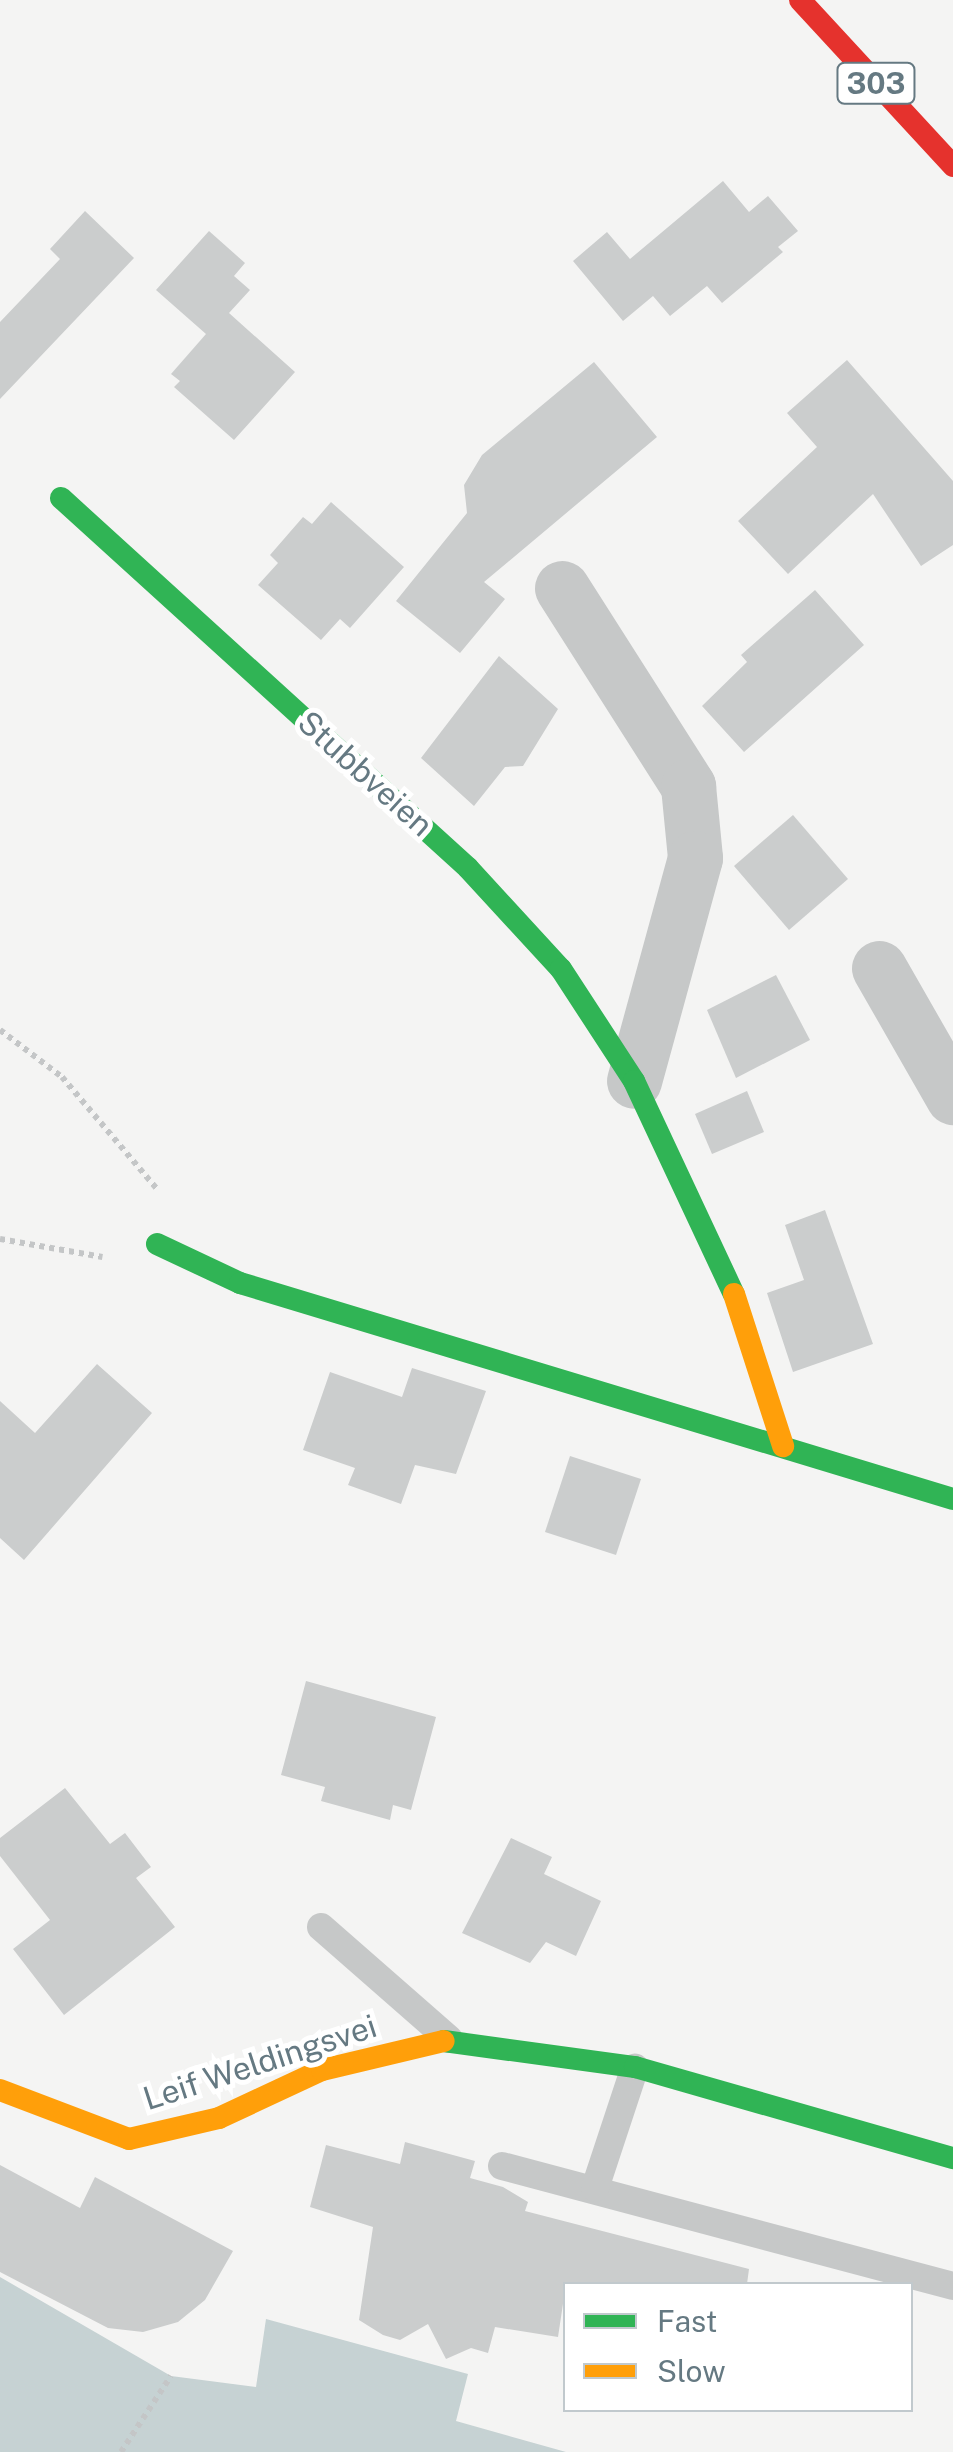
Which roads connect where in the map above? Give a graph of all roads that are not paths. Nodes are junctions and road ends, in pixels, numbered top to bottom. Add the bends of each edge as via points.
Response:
1 (800, 0) edge
2 (953, 166) edge
3 (62, 498) dead end
4 (562, 588) dead end
5 (879, 968) dead end
6 (634, 1081) junction
7 (953, 1097) edge
8 (157, 1244) road end
9 (783, 1446) junction
10 (953, 1500) edge
11 (321, 1927) dead end
12 (450, 2040) junction
13 (635, 2067) junction
14 (0, 2090) edge
15 (953, 2158) edge
16 (502, 2166) dead end
17 (595, 2188) junction
18 (953, 2286) edge

1 - 2 street, 303
3 - 6 street, Stubbveien via 468,868 561,969
4 - 6 street via 688,786 696,858
5 - 7 street
6 - 9 street, Stubbveien via 722,1258
8 - 9 street via 240,1283
9 - 10 street
11 - 12 lane via 389,1994
12 - 13 street, Leif Weldingsvei
12 - 14 street, Leif Weldingsvei via 322,2070 218,2118 130,2139
13 - 15 street, Leif Weldingsvei
13 - 17 lane
16 - 17 lane
17 - 18 lane

